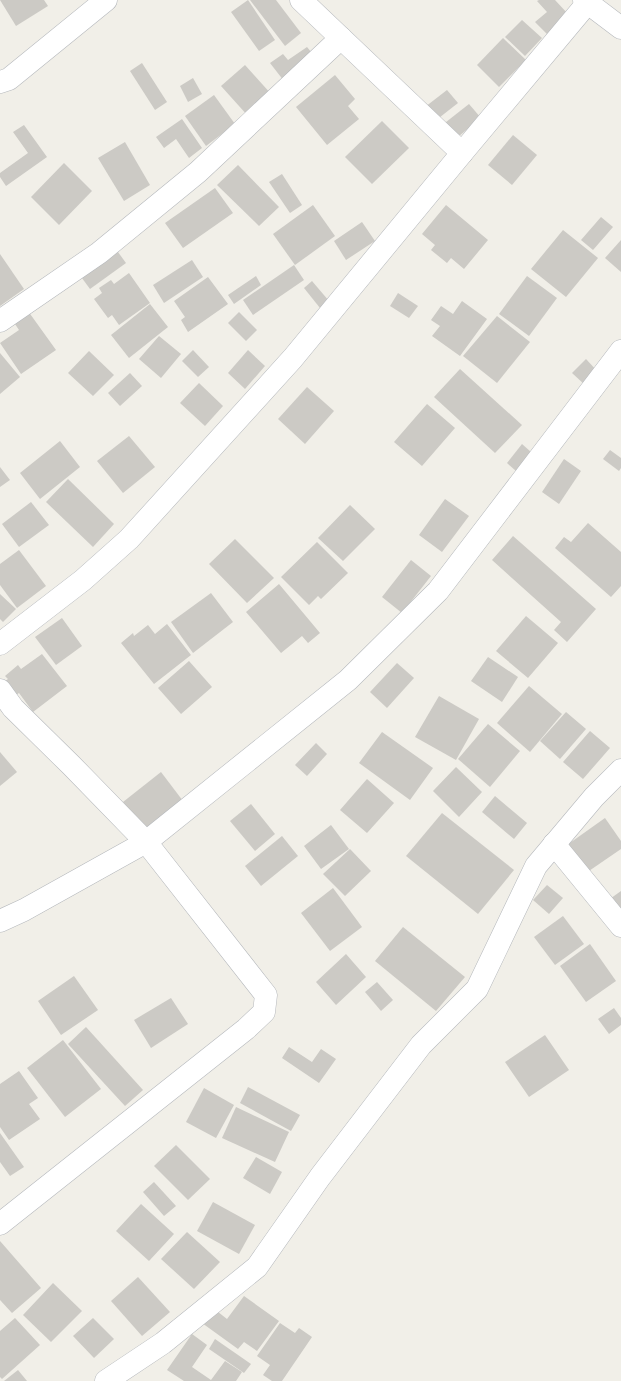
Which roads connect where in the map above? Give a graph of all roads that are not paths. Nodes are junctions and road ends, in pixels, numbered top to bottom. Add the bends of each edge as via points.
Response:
1 (106, 0) edge
2 (301, 0) edge
3 (587, 1) edge
4 (621, 28) edge
5 (342, 38) junction
6 (0, 82) edge
7 (462, 153) junction
8 (0, 322) edge
9 (621, 351) edge
10 (0, 644) edge
11 (0, 690) edge
12 (621, 770) edge
13 (146, 842) junction
14 (554, 844) junction
15 (0, 921) edge
16 (621, 926) edge
17 (0, 1224) edge
18 (106, 1381) edge

1 - 6 street via 9,79
2 - 5 street
3 - 4 street
3 - 7 street
5 - 7 street
5 - 8 street via 191,177 99,253
7 - 10 street via 293,358 129,539 83,580
9 - 13 street via 438,591 348,680
11 - 13 street via 13,708
12 - 14 street
13 - 15 street
13 - 17 street via 266,995 264,1012
14 - 16 street
14 - 18 street via 536,866 477,989 421,1045 320,1177 257,1267 163,1343

